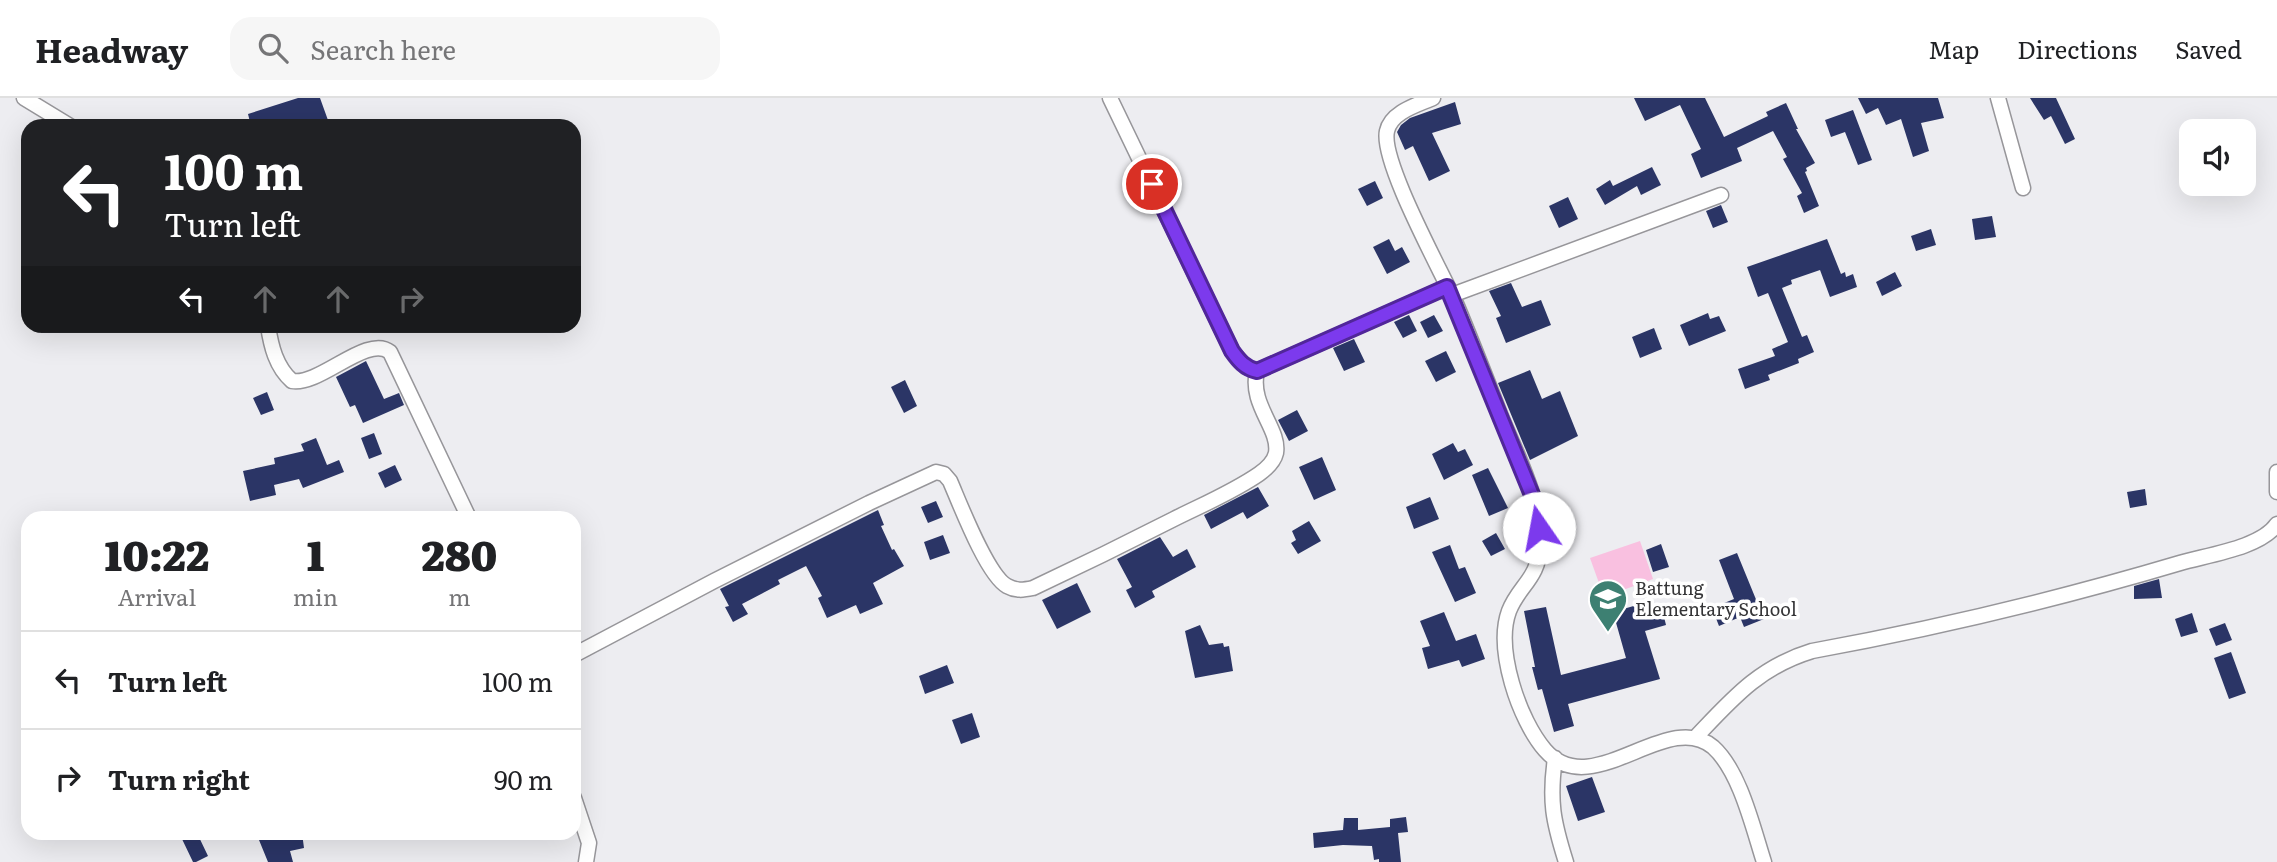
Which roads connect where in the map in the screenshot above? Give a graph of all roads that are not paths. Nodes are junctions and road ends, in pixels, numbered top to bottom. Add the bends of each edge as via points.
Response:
1 (24, 98) edge
2 (1110, 98) edge
3 (1433, 98) edge
4 (1998, 98) edge
5 (58, 119) edge
6 (2023, 188) dead end
7 (1721, 195) dead end
8 (1450, 291) junction
9 (270, 333) edge
10 (1257, 371) junction
11 (2277, 472) edge
12 (2277, 492) edge
13 (466, 511) edge
14 (2277, 524) edge
15 (581, 651) edge
16 (1695, 738) junction
17 (1555, 758) junction
18 (581, 818) edge
19 (586, 862) edge
20 (1566, 862) edge
21 (1764, 862) edge

1 - 5 street
2 - 10 street via 1232,351 1246,367
3 - 8 street via 1398,114 1387,129 1386,141 1395,173
4 - 6 street
7 - 8 street
8 - 10 street
8 - 17 street via 1532,495 1539,528 1537,566 1509,610 1506,657 1515,695 1532,732
9 - 13 street via 274,354 292,381 306,380 369,349 390,352
10 - 15 street via 1256,396 1276,444 1269,465 1208,502 1033,588 1020,591 1004,585 992,573 950,481 936,472
11 - 12 street
14 - 16 street via 2270,533 2244,545 2099,587 1790,657 1743,688
16 - 17 street via 1678,738 1578,768
16 - 21 street via 1712,746 1725,761
17 - 20 street via 1551,802
18 - 19 street via 590,844

